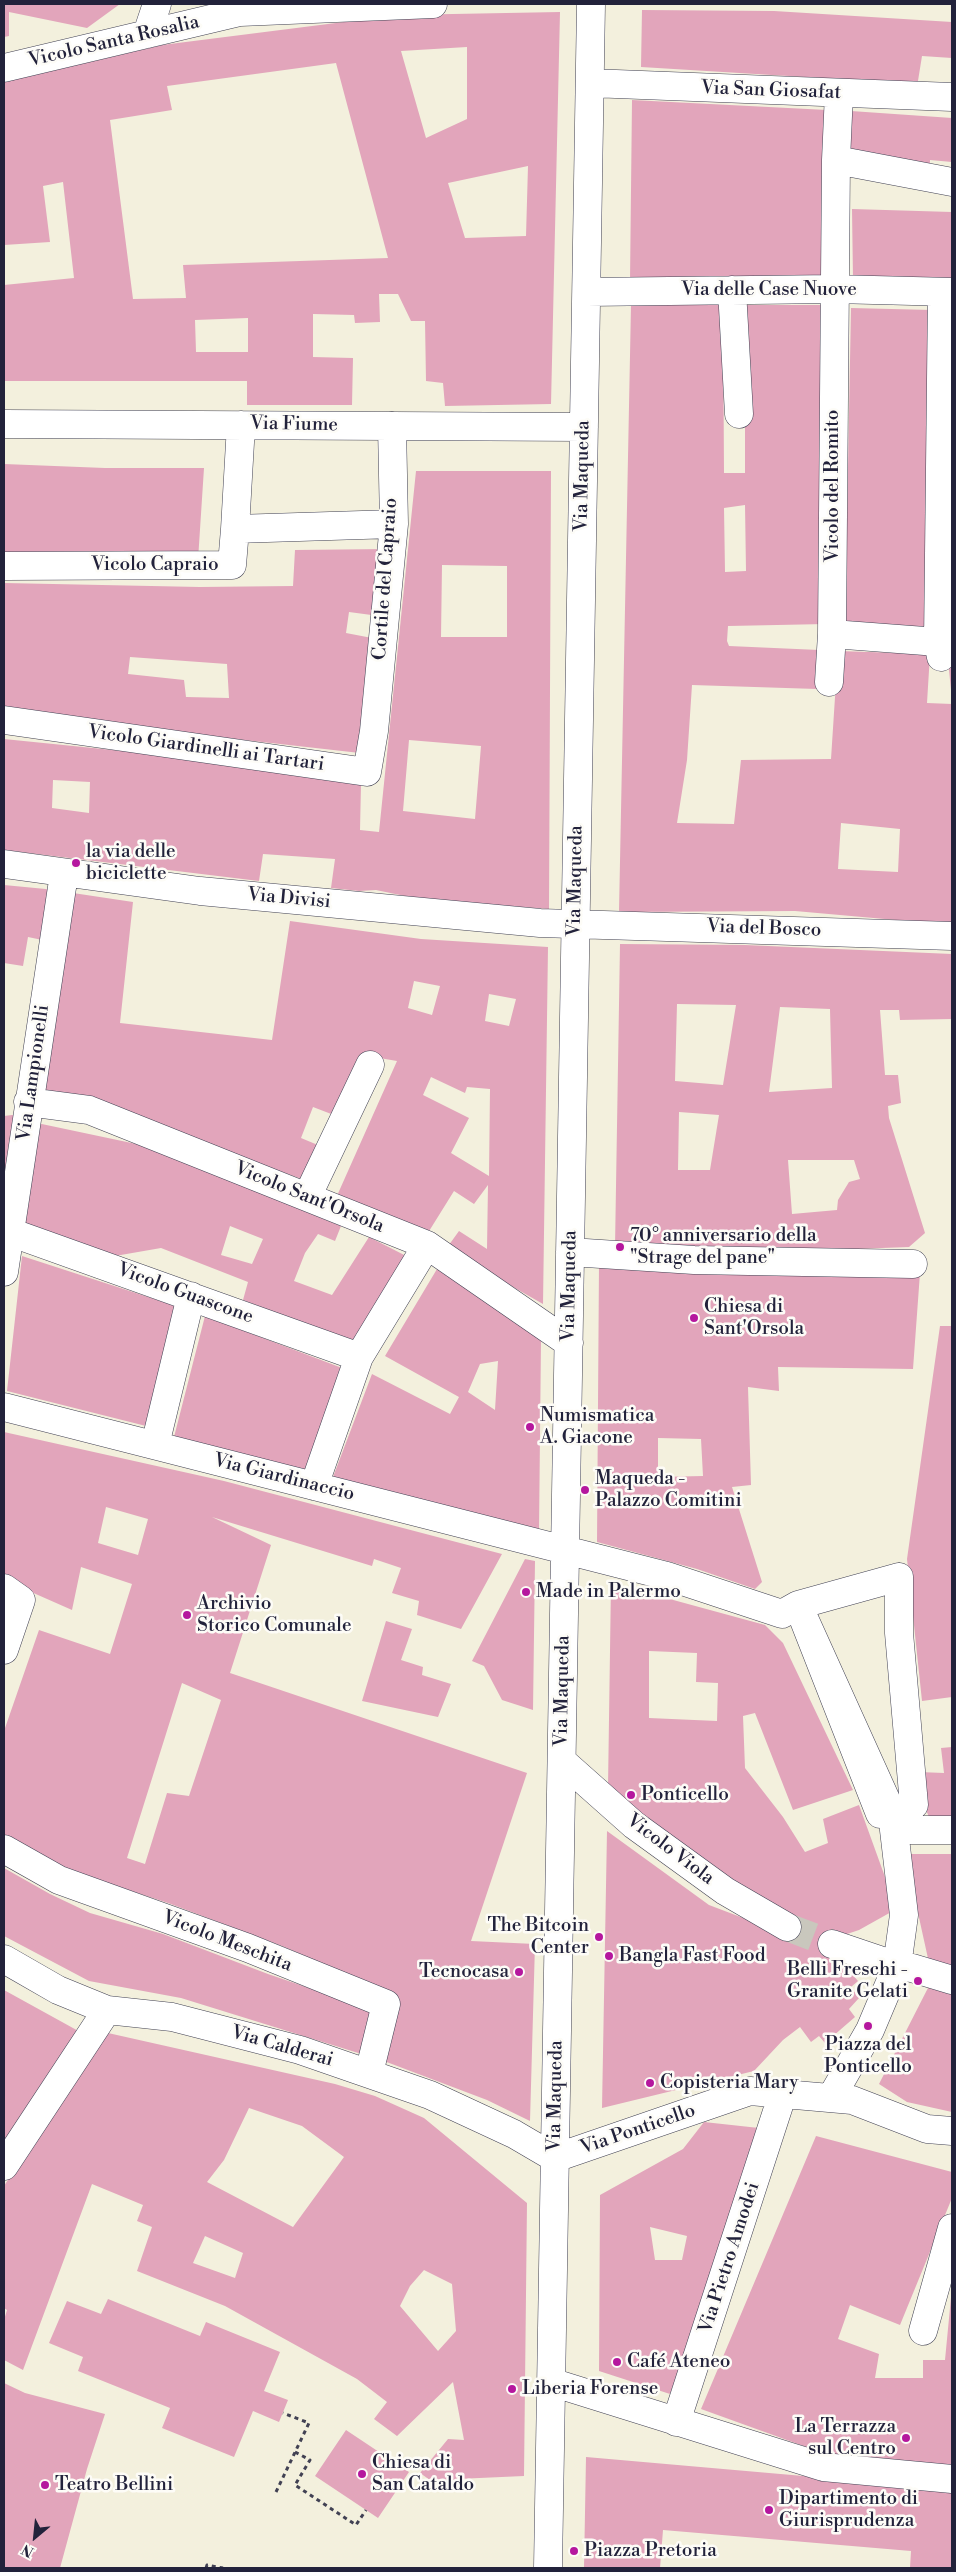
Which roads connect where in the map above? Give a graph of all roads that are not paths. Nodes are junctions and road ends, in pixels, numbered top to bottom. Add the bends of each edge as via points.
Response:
1 (157, 4) edge
2 (433, 4) edge
3 (591, 4) edge
4 (147, 34) junction
5 (4, 68) edge
6 (590, 83) junction
7 (839, 93) junction
8 (952, 97) edge
9 (836, 160) junction
10 (952, 182) edge
11 (834, 289) junction
12 (732, 290) junction
13 (587, 292) junction
14 (947, 292) edge
15 (739, 414) dead end
16 (4, 424) edge
17 (241, 425) junction
18 (392, 426) junction
19 (584, 427) junction
20 (394, 524) junction
21 (235, 529) junction
22 (4, 566) edge
23 (832, 634) junction
24 (829, 682) dead end
25 (4, 720) edge
26 (374, 731) joint
27 (4, 864) edge
28 (64, 874) junction
29 (576, 922) junction
30 (952, 936) edge
31 (370, 1065) dead end
32 (28, 1102) junction
33 (307, 1197) junction
34 (8, 1231) edge
35 (427, 1245) junction
36 (570, 1252) junction
37 (913, 1264) dead end
38 (4, 1272) edge
39 (191, 1296) junction
40 (569, 1343) junction
41 (359, 1357) junction
42 (4, 1407) edge
43 (155, 1445) junction
44 (314, 1486) junction
45 (565, 1549) junction
46 (4, 1588) edge
47 (798, 1604) junction
48 (4, 1650) edge
49 (562, 1760) junction
50 (893, 1821) junction
51 (952, 1830) edge
52 (4, 1849) edge
53 (787, 1927) tunnel mouth
54 (832, 1944) tunnel mouth
55 (4, 1959) edge
56 (897, 1966) junction
57 (952, 1980) edge
58 (107, 2010) junction
59 (369, 2073) junction
60 (783, 2093) junction
61 (831, 2098) junction
62 (952, 2131) edge
63 (555, 2158) junction
64 (4, 2166) edge
65 (952, 2228) edge
66 (923, 2331) dead end
67 (551, 2382) junction
68 (676, 2422) junction
69 (952, 2478) edge
70 (548, 2568) edge

1 - 4 street
2 - 4 street, Vicolo Santa Rosalia via 240,12
3 - 6 street, Via Maqueda
4 - 5 street, Vicolo Santa Rosalia
6 - 7 street, Via San Giosafat
6 - 13 street, Via Maqueda
7 - 8 street, Via San Giosafat
7 - 9 street, Vicolo del Romito
9 - 10 street
9 - 11 street, Vicolo del Romito
11 - 12 street, Via delle Case Nuove
11 - 14 street, Via delle Case Nuove
11 - 23 street, Vicolo del Romito
12 - 13 street, Via delle Case Nuove
12 - 15 street
13 - 19 street, Via Maqueda
14 - 23 street via 940,650
16 - 17 street, Via Fiume
17 - 18 street, Via Fiume
17 - 21 street
18 - 19 street, Via Fiume
18 - 20 street, Cortile del Capraio
19 - 29 street, Via Maqueda
20 - 21 street
20 - 26 street, Cortile del Capraio
21 - 22 street, Vicolo Capraio via 232,564
23 - 24 street, Vicolo del Romito
25 - 26 street, Vicolo Giardinelli ai Tartari via 367,772
27 - 28 street, Via Divisi
28 - 29 street, Via Divisi via 200,891 540,923
28 - 32 street, Via Lampionelli
29 - 30 street, Via del Bosco
29 - 36 street, Via Maqueda
31 - 33 street
32 - 33 street, Vicolo Sant'Orsola via 90,1110
32 - 34 street, Via Lampionelli
33 - 35 street, Vicolo Sant'Orsola
34 - 38 street, Via Lampionelli
34 - 39 street, Vicolo Guascone
35 - 40 street, Vicolo Sant'Orsola
35 - 41 street
36 - 37 street via 694,1260
36 - 40 street, Via Maqueda
39 - 41 street, Vicolo Guascone
39 - 43 street
40 - 45 street, Via Maqueda
41 - 44 street
42 - 43 street, Via Giardinaccio
43 - 44 street, Via Giardinaccio
44 - 45 street, Via Giardinaccio
45 - 47 street, Via Giardinaccio via 668,1576 782,1614
45 - 49 street, Via Maqueda
46 - 48 street via 21,1600
47 - 50 street via 880,1814
47 - 50 street, Via Giardinaccio via 899,1577 899,1634 914,1804
49 - 53 street, Vicolo Viola via 634,1825 725,1891
49 - 63 street, Via Maqueda
50 - 51 street
50 - 56 street via 904,1915
52 - 59 street, Vicolo Meschita via 59,1880 248,1948 386,2004
54 - 56 street
55 - 58 street, Via Calderai via 58,1990
56 - 57 street
56 - 61 street via 870,2030
58 - 59 street, Via Calderai via 172,2017 300,2050
58 - 64 street
59 - 63 street, Via Calderai via 430,2095 514,2134
60 - 61 street, Via Ponticello
60 - 63 street, Via Ponticello via 750,2091
60 - 68 street, Via Pietro Amodei
61 - 62 street, Via Ponticello via 852,2100 927,2129
63 - 67 street, Via Maqueda
65 - 66 street
67 - 68 street
67 - 70 street, Via Maqueda
68 - 69 street via 823,2467

